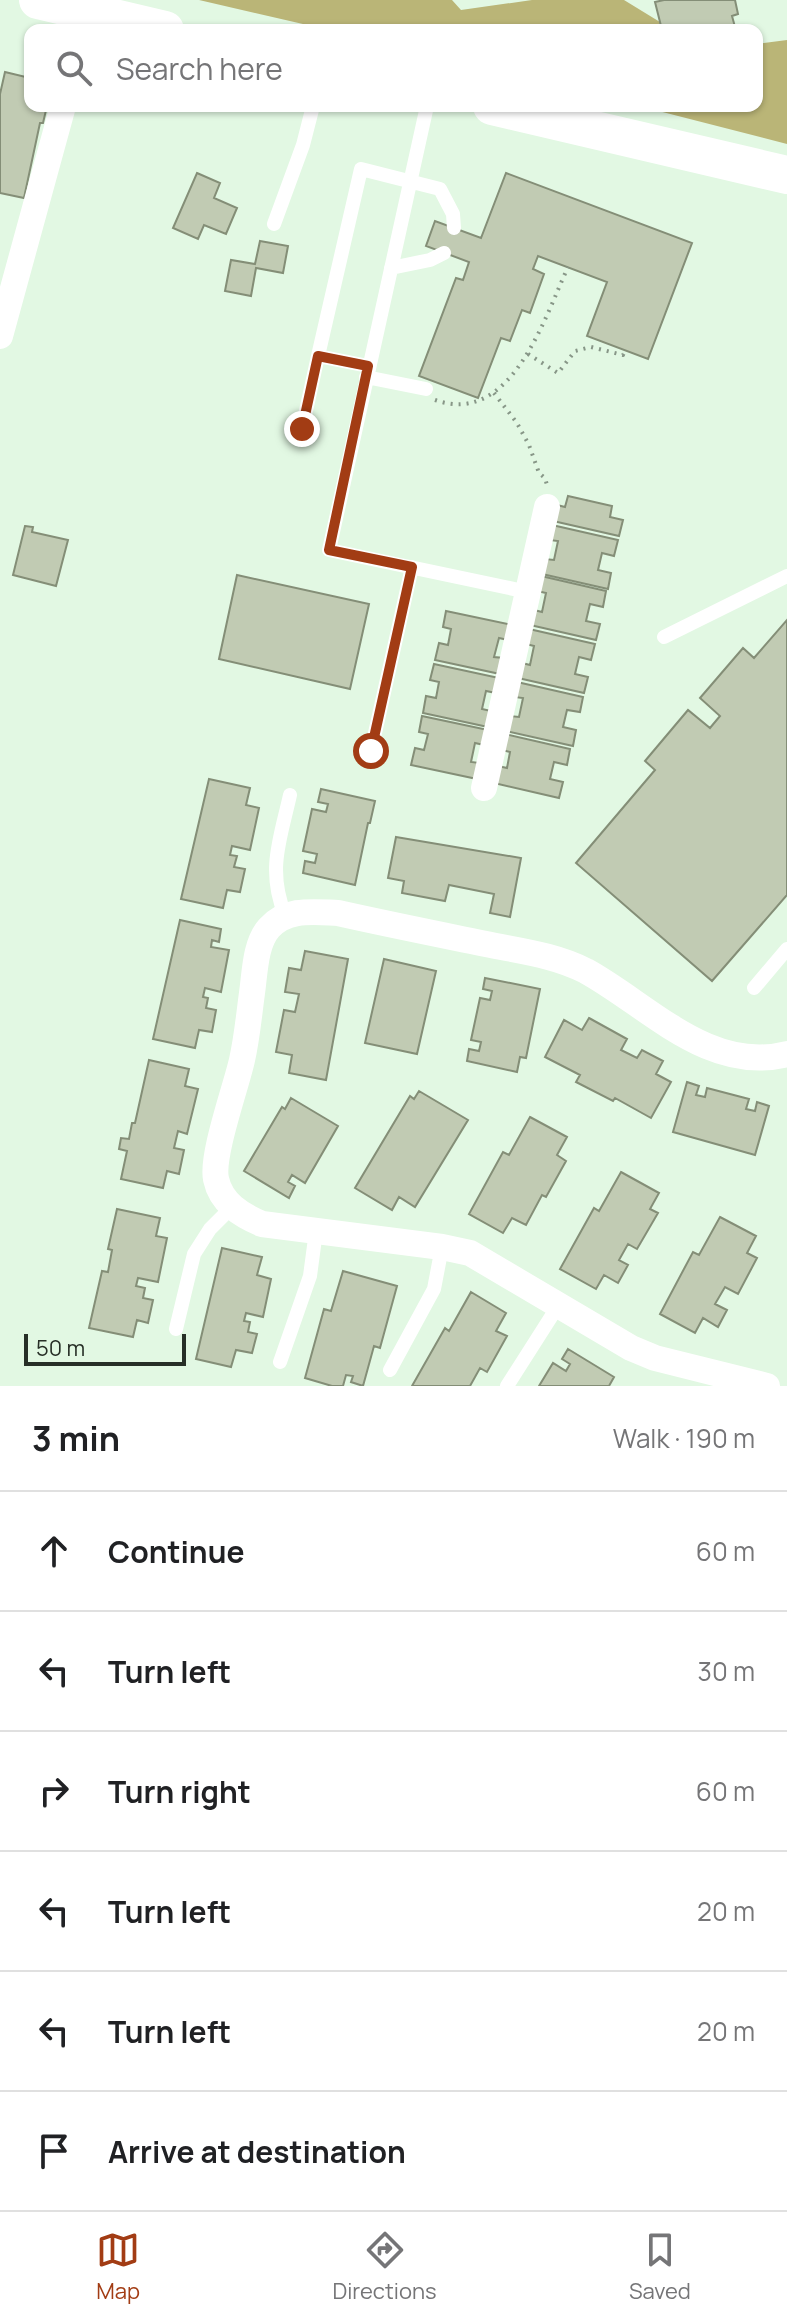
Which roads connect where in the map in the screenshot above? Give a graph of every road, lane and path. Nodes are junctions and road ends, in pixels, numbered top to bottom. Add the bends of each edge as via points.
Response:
1 (38, 0) edge
2 (86, 21) edge
3 (112, 24) edge
4 (61, 112) edge
5 (311, 112) edge
6 (426, 112) edge
7 (518, 112) edge
8 (787, 175) edge
9 (410, 180) junction
10 (274, 224) dead end
11 (454, 228) dead end
12 (444, 253) dead end
13 (568, 267) dead end
14 (391, 268) junction
15 (0, 336) edge
16 (625, 350) dead end
17 (528, 354) junction
18 (318, 356) junction
19 (367, 372) junction
20 (426, 389) joint
21 (494, 393) junction
22 (302, 429) dead end
23 (547, 507) joint
24 (412, 567) junction
25 (787, 576) edge
26 (528, 592) junction
27 (664, 637) dead end
28 (371, 751) dead end
29 (484, 788) dead end
30 (290, 795) dead end
31 (285, 915) junction
32 (787, 949) edge
33 (754, 988) dead end
34 (787, 1054) edge
35 (227, 1201) junction
36 (316, 1231) junction
37 (442, 1247) junction
38 (558, 1306) junction
39 (176, 1329) dead end
40 (280, 1362) dead end
41 (390, 1370) dead end
42 (507, 1386) edge
43 (767, 1386) edge

1 - 2 main road
2 - 3 main road
4 - 15 street
5 - 10 lane
6 - 9 lane
7 - 8 main road
9 - 11 lane via 440,189
9 - 14 lane
9 - 18 lane via 361,169
12 - 14 lane
13 - 17 path
14 - 19 lane
16 - 17 path via 623,355 591,347 575,351 558,373
17 - 21 path
18 - 19 lane
18 - 22 lane
19 - 20 lane
19 - 24 lane via 329,550
20 - 21 path via 435,401 459,405
21 - 23 path via 517,423 545,478
23 - 26 street
24 - 26 lane
24 - 28 lane
25 - 27 lane
26 - 29 street
30 - 31 lane via 275,882
31 - 34 street via 338,913 547,956 586,972 720,1052 752,1058
31 - 35 street via 262,939 256,961 243,1057 214,1170
32 - 33 lane
35 - 36 street via 262,1224
35 - 39 lane via 194,1254
36 - 37 street
36 - 40 lane via 310,1276
37 - 38 street via 470,1253
37 - 41 lane via 434,1289
38 - 42 lane
38 - 43 street via 655,1358

